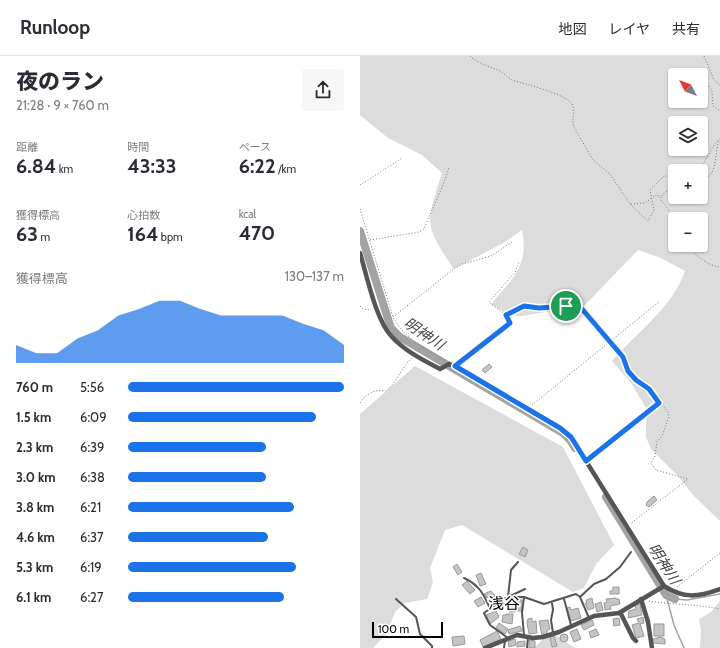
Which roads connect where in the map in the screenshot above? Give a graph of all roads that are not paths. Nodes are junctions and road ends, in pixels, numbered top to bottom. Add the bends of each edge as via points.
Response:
1 (360, 253) edge
2 (631, 552) dead end
3 (518, 562) dead end
4 (464, 578) dead end
5 (664, 586) junction
6 (525, 589) dead end
7 (720, 589) edge
8 (508, 597) junction
9 (524, 597) junction
10 (580, 598) junction
11 (564, 599) junction
12 (640, 599) junction
13 (396, 600) dead end
14 (552, 603) junction
15 (490, 609) junction
16 (620, 612) junction
17 (589, 618) junction
18 (572, 626) junction
19 (553, 634) junction
20 (526, 637) junction
21 (506, 638) junction
22 (636, 641) dead end
23 (432, 648) edge
24 (485, 648) edge
25 (504, 648) edge
26 (527, 648) edge
27 (652, 648) edge

1 - 5 street via 382,322 391,336 440,369 449,364 455,366 571,437
2 - 10 lane via 620,567 606,579 594,584
3 - 8 lane via 510,570
4 - 15 lane via 475,583
5 - 7 street via 683,596 703,595
5 - 12 street
6 - 8 lane
8 - 9 lane
8 - 15 lane
9 - 14 lane via 544,604
9 - 20 lane via 522,613
10 - 11 lane via 576,594
10 - 17 lane
11 - 14 lane
11 - 18 lane
12 - 16 street
12 - 27 street via 645,608
13 - 23 lane via 416,617 420,634
14 - 19 lane
15 - 21 lane via 484,616 490,625
16 - 17 street
16 - 22 street
17 - 18 street
18 - 19 street
19 - 20 street via 538,638
20 - 21 street via 517,635
20 - 26 lane
21 - 24 street
21 - 25 lane

